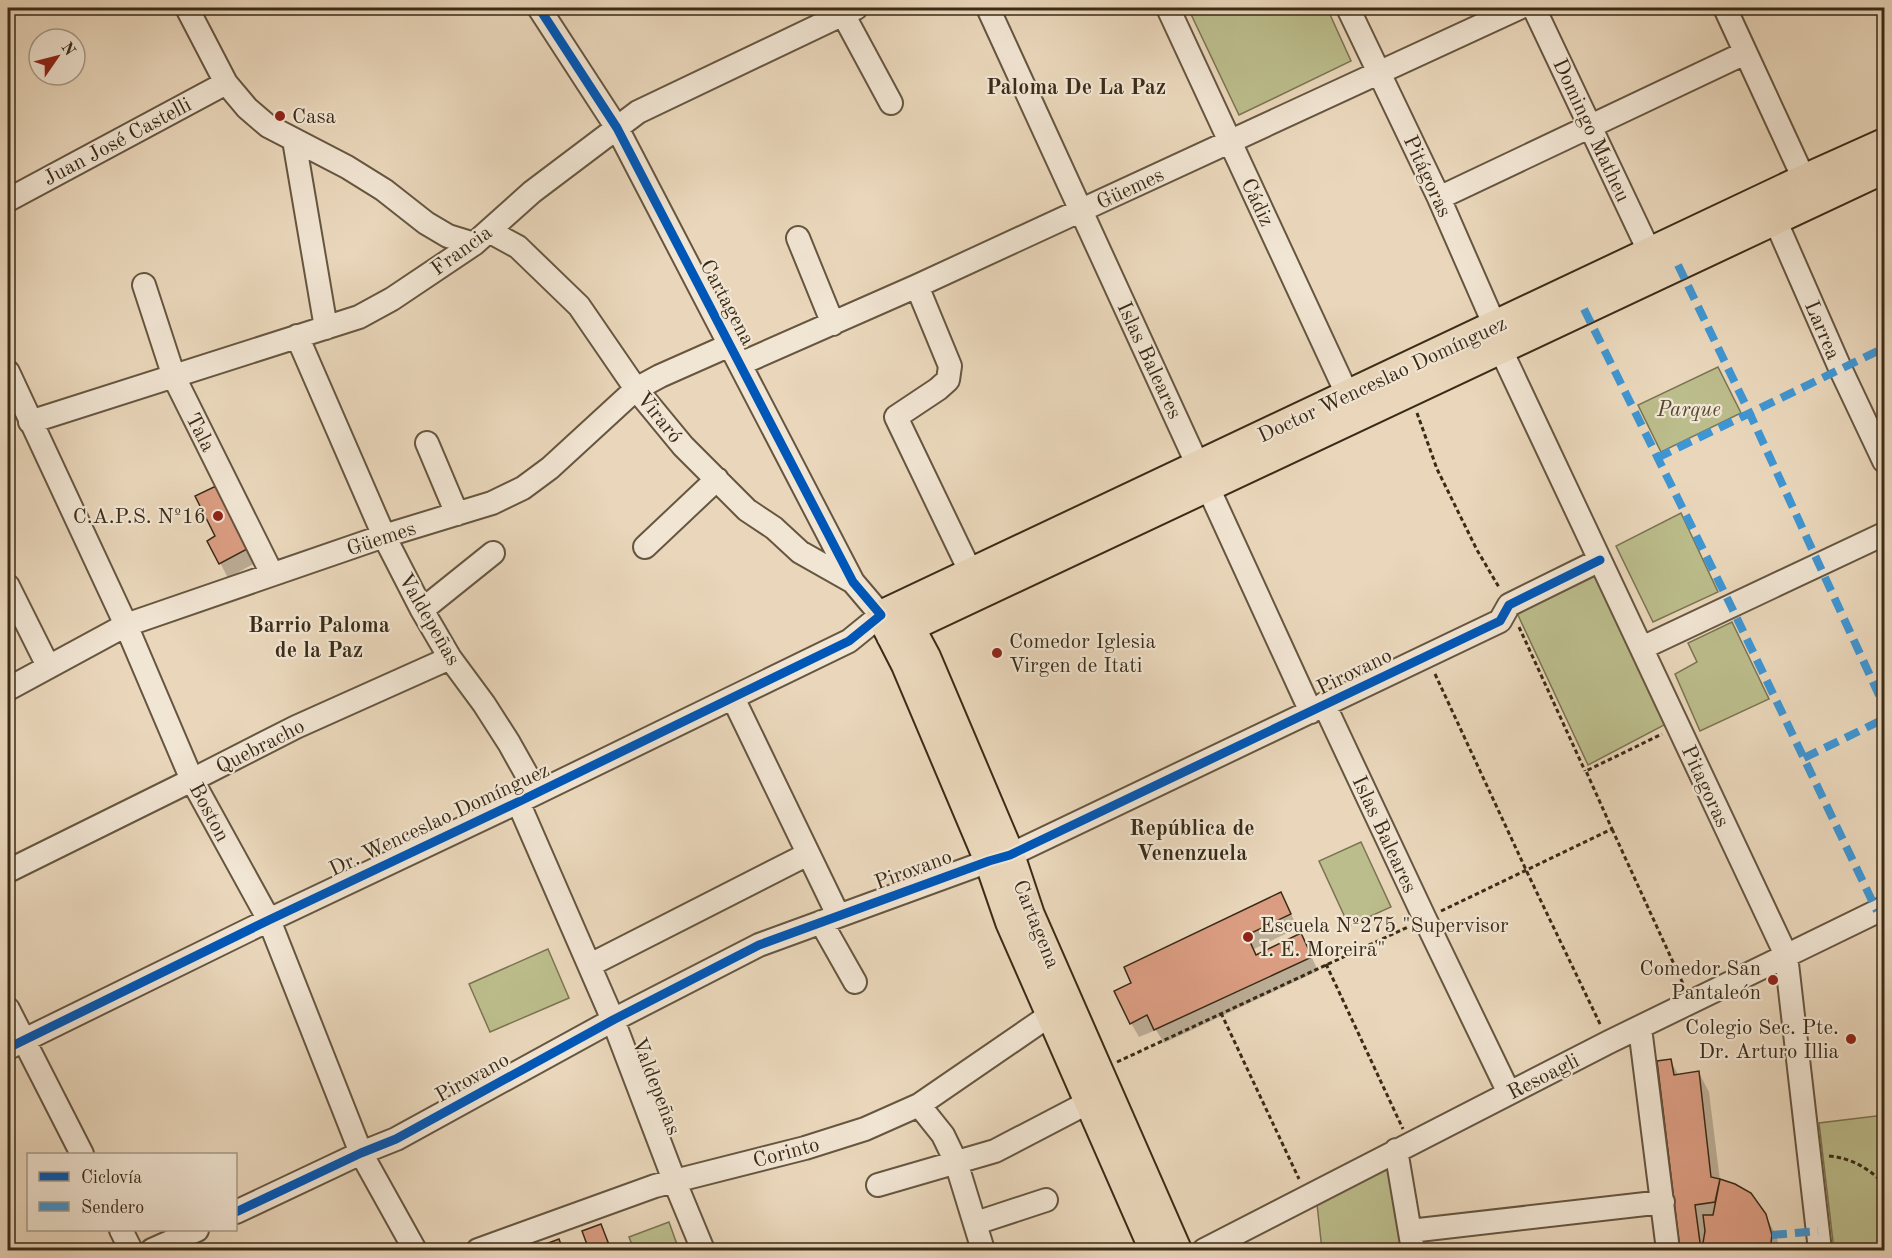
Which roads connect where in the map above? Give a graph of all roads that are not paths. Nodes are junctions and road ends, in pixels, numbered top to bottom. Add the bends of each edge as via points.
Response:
1 (189, 8) edge
2 (539, 8) edge
3 (988, 8) edge
4 (1168, 8) edge
5 (1348, 8) edge
6 (1519, 8) edge
7 (1534, 8) edge
8 (1725, 8) edge
9 (839, 12) edge
10 (1745, 53) junction
11 (1377, 72) junction
12 (226, 83) junction
13 (891, 103) dead end
14 (1590, 125) junction
15 (617, 128) junction
16 (294, 140) junction
17 (1230, 141) junction
18 (1884, 143) edge
19 (1884, 169) edge
20 (1804, 179) junction
21 (1439, 198) junction
22 (8, 200) edge
23 (1771, 208) junction
24 (1082, 210) junction
25 (481, 237) junction
26 (798, 238) dead end
27 (1650, 253) junction
28 (144, 285) dead end
29 (917, 286) junction
30 (833, 324) junction
31 (326, 328) junction
32 (297, 336) junction
33 (1498, 337) junction
34 (735, 355) junction
35 (8, 372) edge
36 (174, 377) junction
37 (636, 389) junction
38 (1348, 396) junction
39 (20, 411) edge
40 (427, 443) dead end
41 (1884, 461) edge
42 (1202, 476) junction
43 (717, 479) junction
44 (457, 514) junction
45 (1884, 534) edge
46 (384, 536) junction
47 (645, 546) dead end
48 (493, 553) dead end
49 (1600, 560) junction
50 (971, 573) junction
51 (272, 574) junction
52 (853, 582) junction
53 (8, 586) edge
54 (422, 610) junction
55 (126, 625) junction
56 (894, 626) junction
57 (1642, 648) junction
58 (450, 658) junction
59 (48, 666) junction
60 (8, 689) edge
61 (733, 698) junction
62 (1318, 708) junction
63 (192, 780) junction
64 (527, 798) junction
65 (808, 854) junction
66 (999, 858) junction
67 (8, 871) edge
68 (1884, 908) edge
69 (830, 919) junction
70 (269, 920) junction
71 (1786, 955) junction
72 (590, 965) junction
73 (855, 982) dead end
74 (8, 1009) edge
75 (1060, 1010) junction
76 (613, 1020) junction
77 (1640, 1028) junction
78 (16, 1044) edge
79 (1509, 1093) junction
80 (1089, 1102) junction
81 (919, 1105) junction
82 (1403, 1147) junction
83 (81, 1153) edge
84 (361, 1153) junction
85 (956, 1162) junction
86 (674, 1180) junction
87 (878, 1185) dead end
88 (1046, 1200) dead end
89 (1663, 1202) junction
90 (237, 1212) edge
91 (975, 1223) junction
92 (121, 1231) edge
93 (195, 1231) edge
94 (1411, 1241) edge
95 (131, 1251) edge
96 (152, 1251) edge
97 (415, 1251) edge
98 (478, 1251) edge
99 (703, 1251) edge
100 (983, 1251) edge
101 (1154, 1251) edge
102 (1177, 1251) edge
103 (1204, 1251) edge
104 (1668, 1251) edge
105 (1820, 1251) edge

1 - 12 street
2 - 15 street, Cartagena
3 - 24 street, Islas Baleares
4 - 17 street, Cádiz
5 - 11 street, Pitágoras
6 - 11 street, Güemes
7 - 14 street, Domingo Matheu
8 - 10 street
9 - 13 street
9 - 15 street, Francia via 638,112
10 - 14 street
10 - 20 street
11 - 17 street, Güemes
11 - 21 street, Pitágoras
12 - 16 street via 268,126
12 - 22 street, Juan José Castelli
14 - 21 street
14 - 27 street, Domingo Matheu
15 - 25 street, Francia via 532,192
15 - 34 street, Cartagena
16 - 25 street, Viraró via 384,190 440,232
16 - 31 street
17 - 24 street, Güemes
17 - 38 street, Cádiz
18 - 20 main road, Doctor Wenceslao Domínguez
19 - 23 main road, Doctor Wenceslao Domínguez
20 - 23 main road, Doctor Wenceslao Domínguez
21 - 33 street, Pitágoras
23 - 27 main road, Doctor Wenceslao Domínguez
23 - 33 main road, Doctor Wenceslao Domínguez
23 - 41 street, Larrea
24 - 29 street, Güemes
24 - 42 street, Islas Baleares
25 - 31 street, Francia via 392,299 359,317
25 - 37 street, Viraró via 518,248 579,306
26 - 30 street
27 - 33 main road, Doctor Wenceslao Domínguez
28 - 36 street, Tala
29 - 30 street, Güemes
29 - 50 street via 950,366 948,380 896,417
30 - 34 street, Güemes
31 - 32 street, Francia
32 - 36 street, Francia
32 - 46 street, Valdepeñas
33 - 38 main road, Doctor Wenceslao Domínguez
33 - 42 main road, Doctor Wenceslao Domínguez via 1409,392
33 - 49 street, Pitagoras
34 - 37 street, Güemes via 660,376
34 - 52 street, Cartagena
35 - 39 street, Boston
36 - 39 street, Francia
36 - 51 street, Tala
37 - 43 street, Viraró via 683,446
37 - 44 street, Güemes via 523,488
38 - 42 main road, Doctor Wenceslao Domínguez
39 - 55 street, Boston
40 - 44 street
42 - 50 main road, Doctor Wenceslao Domínguez
42 - 56 main road, Doctor Wenceslao Domínguez
42 - 62 street, Islas Baleares
43 - 47 street
43 - 52 street, Viraró via 747,510 800,552
44 - 46 street, Güemes
45 - 57 street
46 - 51 street, Güemes
46 - 54 street, Valdepeñas
48 - 54 street
49 - 57 street, Pitagoras
49 - 62 street, Pirovano via 1509,606 1500,621
50 - 56 main road, Doctor Wenceslao Domínguez
51 - 55 street, Güemes
52 - 56 street, Cartagena
53 - 59 street
54 - 58 street, Valdepeñas
55 - 59 street, Güemes
55 - 63 street, Boston
56 - 61 street, Dr. Wenceslao Domínguez via 849,641
56 - 66 main road, Cartagena via 906,665
57 - 71 street, Pitagoras
58 - 63 street, Quebracho via 296,726
58 - 64 street, Valdepeñas via 509,743
59 - 60 street, Güemes
61 - 64 street, Dr. Wenceslao Domínguez
61 - 65 street
62 - 66 street, Pirovano
62 - 79 street, Islas Baleares
63 - 67 street, Quebracho
63 - 70 street, Boston
64 - 70 street, Dr. Wenceslao Domínguez
64 - 72 street, Valdepeñas
65 - 69 street
65 - 72 street
66 - 69 street, Pirovano
66 - 75 main road, Cartagena via 1010,922
68 - 71 street, Resoagli
69 - 73 street
69 - 76 street, Pirovano via 759,945
70 - 78 street, Dr. Wenceslao Domínguez
70 - 84 street, Boston
71 - 77 street, Resoagli
71 - 105 street, Pitagoras
72 - 76 street, Valdepeñas
74 - 78 street
75 - 80 main road, Cartagena
75 - 81 street, Corinto
75 - 102 main road, Cartagena via 1099,1070
76 - 84 street, Pirovano via 396,1139
76 - 86 street, Valdepeñas
77 - 79 street, Resoagli
77 - 89 street
78 - 83 street
79 - 82 street, Resoagli
80 - 85 street via 995,1151
80 - 101 main road, Cartagena
81 - 85 street via 943,1135
81 - 86 street, Corinto via 865,1129 805,1148
82 - 94 street
82 - 103 street, Resoagli
84 - 90 street, Pirovano
84 - 97 street, Boston
85 - 87 street
85 - 91 street
86 - 98 street, Corinto
86 - 99 street, Valdepeñas
88 - 91 street
89 - 94 street
89 - 104 street
91 - 100 street
92 - 95 street
93 - 96 street

